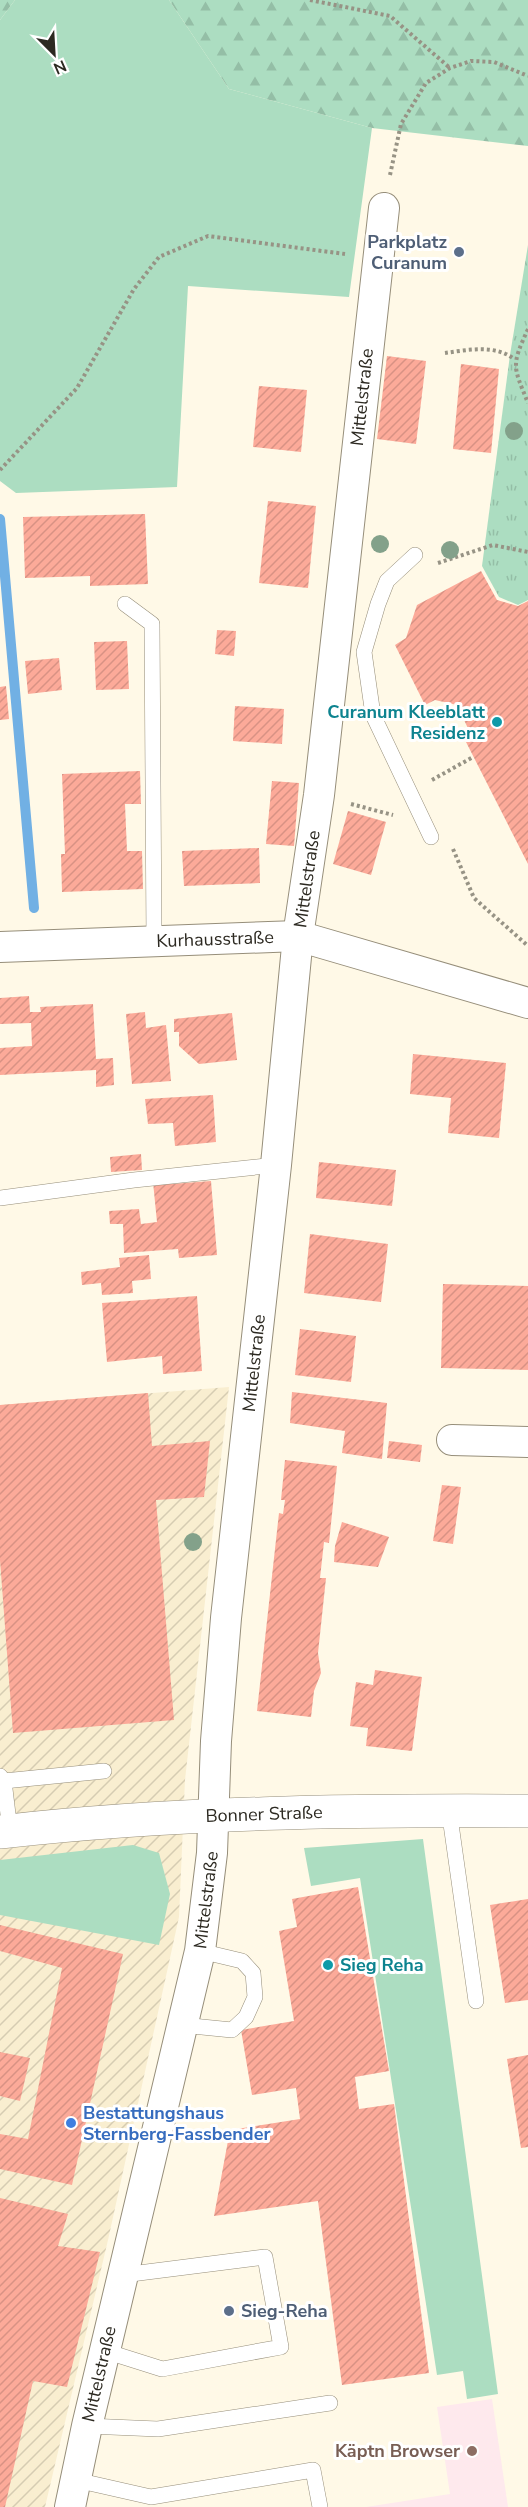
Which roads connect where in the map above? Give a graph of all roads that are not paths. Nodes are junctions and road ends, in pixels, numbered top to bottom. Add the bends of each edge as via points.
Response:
1 (384, 208) road end
2 (415, 555) dead end
3 (125, 604) dead end
4 (431, 837) dead end
5 (298, 936) junction
6 (153, 941) junction
7 (0, 947) edge
8 (528, 1003) edge
9 (276, 1165) junction
10 (0, 1198) edge
11 (452, 1440) dead end
12 (528, 1442) edge
13 (104, 1771) dead end
14 (2, 1778) edge
15 (449, 1810) junction
16 (528, 1811) edge
17 (214, 1816) junction
18 (5, 1831) edge
19 (200, 1950) junction
20 (476, 2001) dead end
21 (182, 2025) junction
22 (123, 2275) junction
23 (105, 2351) junction
24 (330, 2403) dead end
25 (87, 2426) junction
26 (73, 2494) edge
27 (320, 2507) edge

1 - 5 street, Mittelstraße via 319,795
2 - 4 lane via 387,581 364,652 373,716
3 - 6 lane via 152,624
5 - 6 street, Kurhausstraße
5 - 8 street, Kurhausstraße
5 - 9 street, Mittelstraße
6 - 7 street, Kurhausstraße
9 - 10 lane
9 - 17 street, Mittelstraße via 226,1618
11 - 12 street
13 - 14 lane
14 - 18 lane
15 - 16 main road, Bonner Straße
15 - 17 main road, Bonner Straße
15 - 20 lane
17 - 18 main road, Bonner Straße
17 - 19 street, Mittelstraße
19 - 21 street, Mittelstraße
19 - 21 lane via 242,1961 253,1973 255,1997 246,2017 232,2030
21 - 22 street, Mittelstraße
22 - 23 street, Mittelstraße
22 - 23 lane via 265,2257 281,2347 162,2369
23 - 25 street, Mittelstraße
24 - 25 lane via 158,2429
25 - 26 street, Mittelstraße
26 - 27 lane via 151,2497 313,2470

